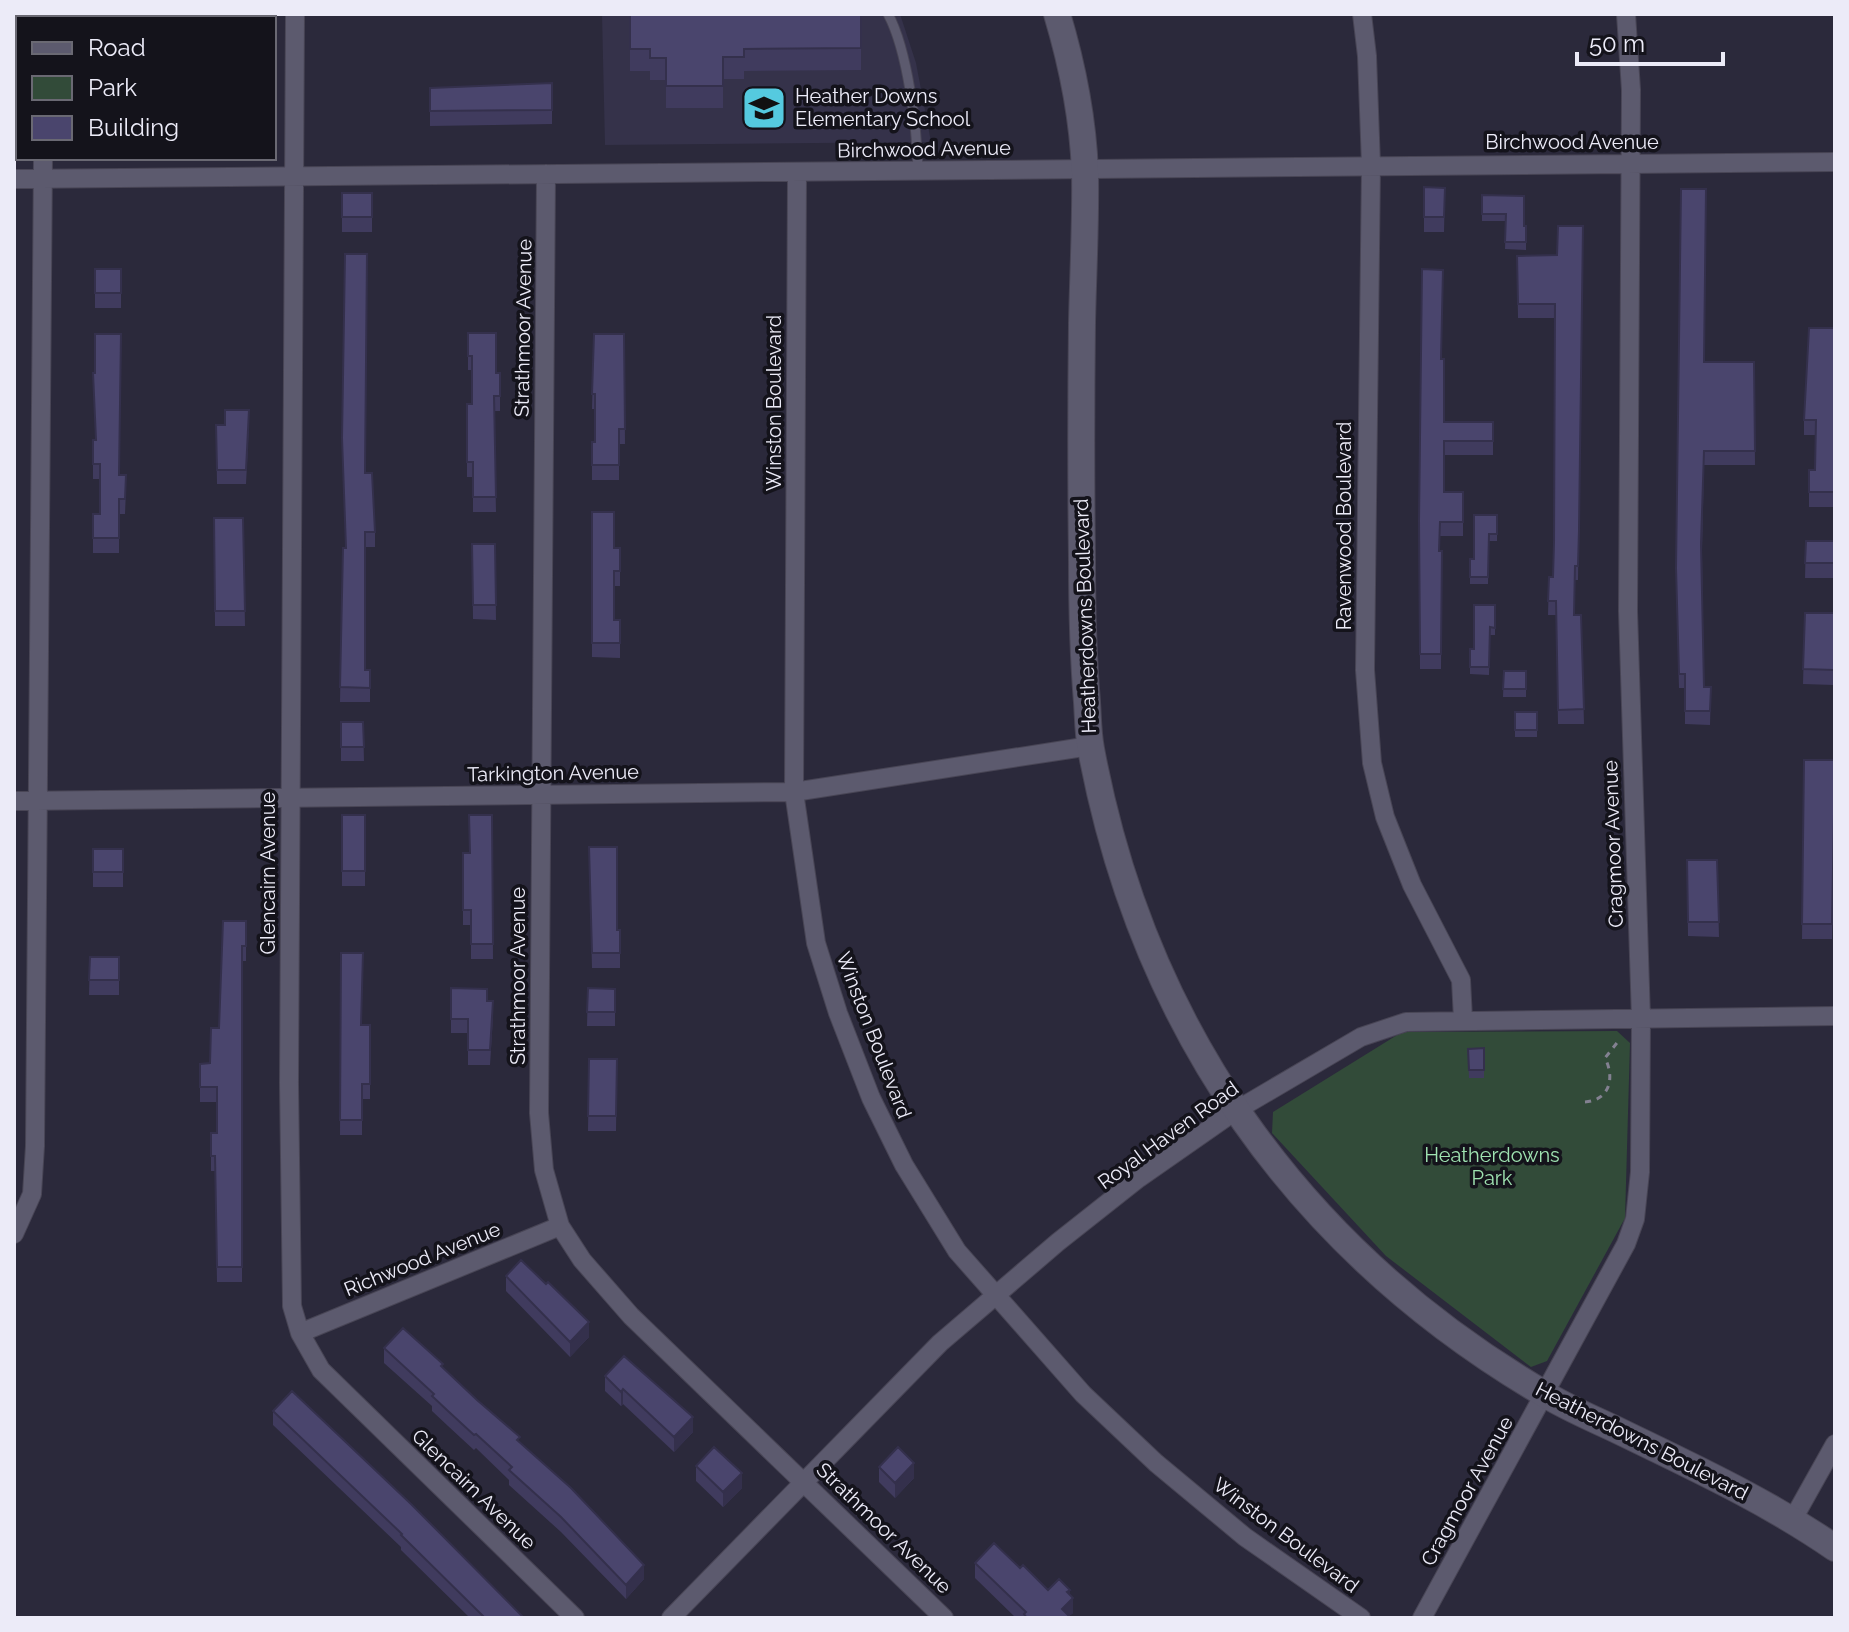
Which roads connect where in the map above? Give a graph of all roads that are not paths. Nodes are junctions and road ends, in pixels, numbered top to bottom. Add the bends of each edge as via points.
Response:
1 (295, 14) edge
2 (888, 14) edge
3 (1057, 14) edge
4 (1362, 14) edge
5 (1626, 14) edge
6 (43, 160) edge
7 (1835, 162) edge
8 (1630, 164) junction
9 (1371, 165) junction
10 (1085, 168) junction
11 (918, 171) junction
12 (546, 174) junction
13 (797, 174) junction
14 (295, 176) junction
15 (14, 179) edge
16 (42, 179) junction
17 (1090, 746) junction
18 (794, 792) junction
19 (540, 796) junction
20 (291, 799) junction
21 (39, 800) junction
22 (14, 801) edge
23 (1835, 1016) edge
24 (1463, 1019) junction
25 (1641, 1019) junction
26 (1235, 1111) junction
27 (560, 1226) junction
28 (14, 1234) edge
29 (993, 1295) junction
30 (300, 1333) junction
31 (1544, 1394) junction
32 (1835, 1444) edge
33 (805, 1481) junction
34 (1793, 1519) junction
35 (1835, 1548) edge
36 (575, 1618) edge
37 (671, 1618) edge
38 (944, 1618) edge
39 (1361, 1618) edge
40 (1422, 1618) edge

1 - 14 street, Glencairn Avenue
2 - 11 lane via 899,39 918,139
3 - 10 street, Heatherdowns Boulevard
4 - 9 street, Ravenwood Boulevard
5 - 8 street, Cragmoor Avenue
6 - 16 street
7 - 8 street, Birchwood Avenue
8 - 9 street, Birchwood Avenue
8 - 25 street, Cragmoor Avenue via 1628,611
9 - 10 street, Birchwood Avenue
9 - 24 street, Ravenwood Boulevard via 1365,670 1372,763 1385,817 1412,885 1461,980
10 - 11 street, Birchwood Avenue
10 - 17 street, Heatherdowns Boulevard via 1082,626
11 - 13 street, Birchwood Avenue
12 - 13 street, Birchwood Avenue
12 - 14 street, Birchwood Avenue
12 - 19 street, Strathmoor Avenue
13 - 18 street, Winston Boulevard
14 - 16 street, Birchwood Avenue
14 - 20 street, Glencairn Avenue
15 - 16 street, Birchwood Avenue
16 - 21 street
17 - 18 street, Tarkington Avenue
17 - 26 street, Heatherdowns Boulevard via 1133,905 1197,1050
18 - 19 street, Tarkington Avenue
18 - 29 street, Winston Boulevard via 816,943 871,1098 928,1208
19 - 20 street, Tarkington Avenue
19 - 27 street, Strathmoor Avenue via 539,1113 544,1170
20 - 21 street, Tarkington Avenue
20 - 30 street, Glencairn Avenue via 290,1291
21 - 22 street, Tarkington Avenue
21 - 28 street via 34,1173 32,1194
23 - 25 street, Royal Haven Road
24 - 25 street, Royal Haven Road
24 - 26 street, Royal Haven Road via 1385,1027
25 - 31 street, Cragmoor Avenue via 1635,1219
26 - 29 street, Royal Haven Road via 1139,1178
26 - 31 street, Heatherdowns Boulevard via 1305,1201 1352,1251 1445,1326
27 - 30 street, Richwood Avenue
27 - 33 street, Strathmoor Avenue via 631,1316
29 - 33 street, Royal Haven Road
29 - 39 street, Winston Boulevard via 1083,1394 1156,1463 1245,1537
30 - 36 street, Glencairn Avenue via 321,1370
31 - 34 street, Heatherdowns Boulevard
31 - 40 street, Cragmoor Avenue
32 - 34 street
33 - 37 street, Royal Haven Road
33 - 38 street, Strathmoor Avenue
34 - 35 street, Heatherdowns Boulevard

